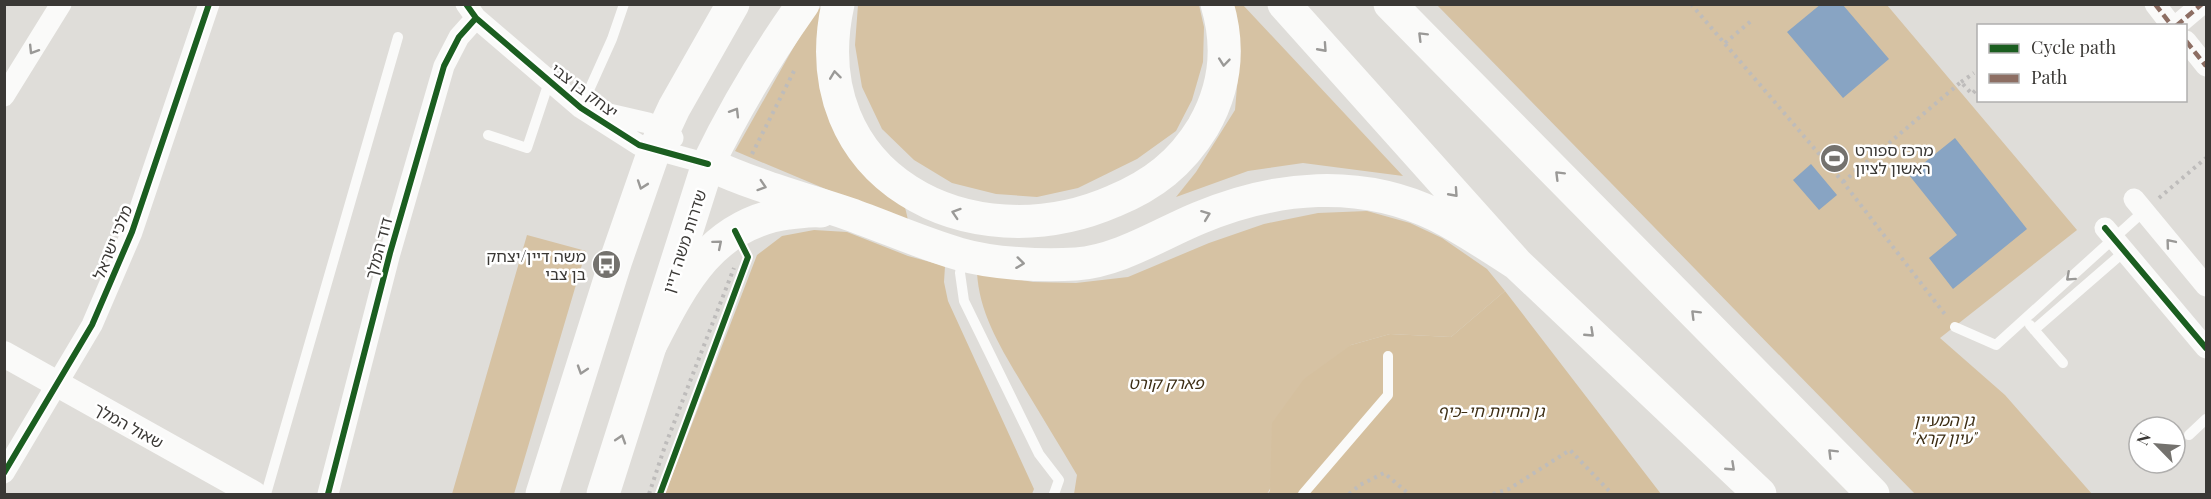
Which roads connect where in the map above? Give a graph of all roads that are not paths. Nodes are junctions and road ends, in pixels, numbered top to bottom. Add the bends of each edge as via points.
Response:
1 (61, 4) edge
2 (209, 4) edge
3 (624, 4) edge
4 (733, 4) edge
5 (803, 4) edge
6 (838, 4) edge
7 (1217, 4) edge
8 (1284, 4) edge
9 (1390, 4) edge
10 (2155, 4) edge
11 (2202, 4) edge
12 (471, 11) edge
13 (2172, 24) edge
14 (2177, 24) edge
15 (398, 37) dead end
16 (2187, 42) edge
17 (2206, 66) edge
18 (549, 82) junction
19 (4, 96) edge
20 (581, 108) junction
21 (488, 135) dead end
22 (658, 141) junction
23 (708, 164) junction
24 (2139, 205) joint
25 (850, 215) junction
26 (2114, 239) junction
27 (962, 255) junction
28 (1517, 264) junction
29 (2206, 286) edge
30 (2024, 318) junction
31 (1955, 327) road end
32 (2034, 330) junction
33 (651, 344) junction
34 (2206, 348) edge
35 (4, 354) edge
36 (1388, 356) dead end
37 (2063, 363) dead end
38 (57, 385) junction
39 (2206, 420) edge
40 (2189, 435) dead end
41 (4, 473) edge
42 (254, 495) edge
43 (266, 495) edge
44 (328, 495) edge
45 (542, 495) edge
46 (603, 495) edge
47 (1054, 495) edge
48 (1303, 495) edge
49 (1760, 495) edge
50 (1873, 495) edge

1 -> 19 street
2 - 38 street, מלכי ישראל via 132,232 92,326
3 - 20 lane
4 - 22 main road
23 -> 5 main road, שדרות משה דיין via 770,53
7 -> 6 main road via 1226,57 1220,88 1193,144 1169,169 1133,193 1096,209 1057,219 1012,223 968,217 934,206 904,189 879,168 844,116 837,91 834,40
8 -> 28 main road
50 -> 9 main road
10 - 13 street
11 - 14 street
12 - 18 street, יצחק בן צבי
12 - 44 street, דוד המלך via 444,66 390,253
15 - 43 lane
16 - 17 street
18 - 20 street, יצחק בן צבי
18 - 21 lane via 527,148
20 - 22 street, יצחק בן צבי via 648,123
22 - 23 street, יצחק בן צבי
22 -> 45 main road
23 -> 25 main road
23 - 33 main road, שדרות משה דיין
24 - 26 lane
29 -> 24 street
25 - 27 main road
33 -> 25 main road via 689,275 718,242 776,215 816,211
26 -> 30 lane
26 - 32 lane
26 - 34 street
27 -> 28 main road via 1027,264 1078,264 1118,254 1244,202 1328,189 1376,194 1411,204
27 - 47 lane via 964,301 1039,454 1059,480
28 -> 49 main road
30 - 31 lane via 1996,345
30 - 32 lane
32 - 37 lane
46 -> 33 main road, שדרות משה דיין
35 - 38 street, שאול המלך
36 - 48 lane via 1388,394
38 - 41 street, מלכי ישראל
38 - 42 street, שאול המלך
39 - 40 lane

